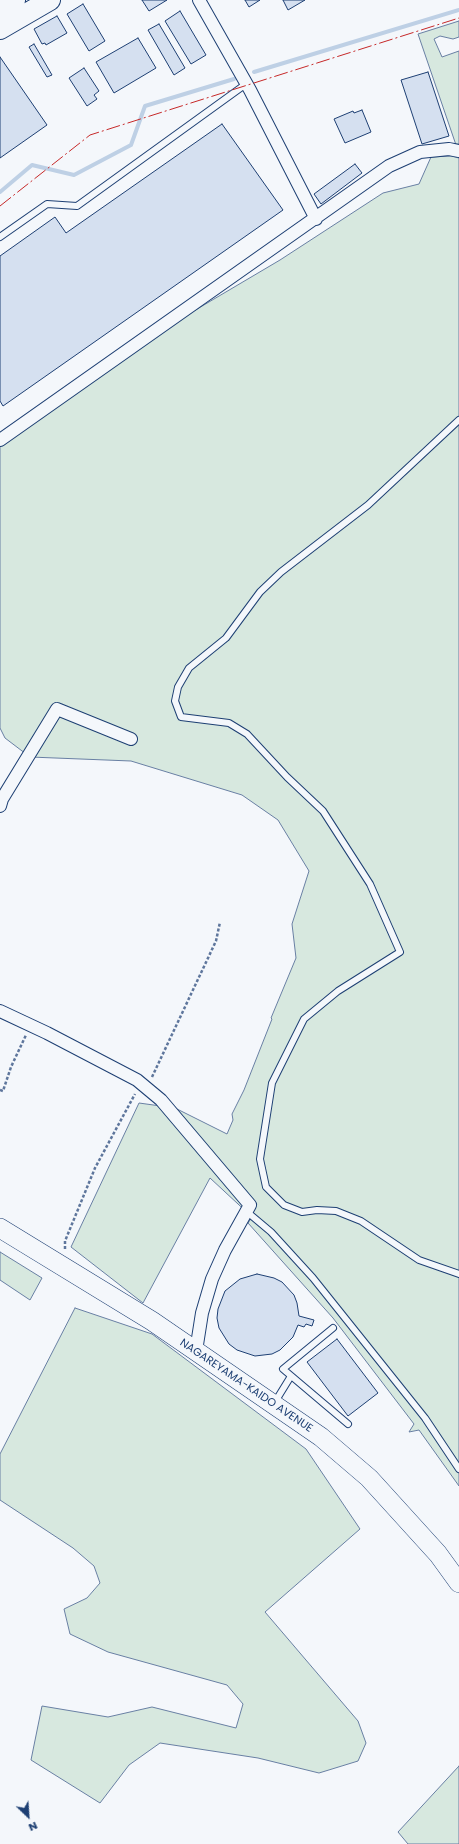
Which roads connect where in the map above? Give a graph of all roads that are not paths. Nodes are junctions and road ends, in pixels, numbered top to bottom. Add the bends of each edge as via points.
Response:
1 (15, 0) edge
2 (50, 0) edge
3 (199, 0) edge
4 (0, 9) edge
5 (0, 29) edge
6 (246, 84) junction
7 (459, 151) edge
8 (316, 219) junction
9 (0, 237) edge
10 (459, 420) edge
11 (0, 440) edge
12 (130, 739) dead end
13 (0, 806) edge
14 (0, 1011) edge
15 (246, 1211) junction
16 (0, 1228) edge
17 (459, 1274) edge
18 (333, 1328) dead end
19 (196, 1351) junction
20 (291, 1376) junction
21 (274, 1404) junction
22 (348, 1424) dead end
23 (459, 1469) edge
24 (459, 1583) edge

1 - 4 highway
2 - 5 highway
3 - 6 street
6 - 8 street
6 - 9 lane via 77,206 47,204
7 - 8 street via 449,149 420,152 389,166
8 - 11 street
10 - 17 lane via 368,505 281,572 260,592 226,638 190,668 178,687 175,701 181,717 229,723 247,734 287,778 323,811 370,884 400,952 338,991 304,1019 272,1083 260,1159 266,1187 284,1205 302,1212 336,1211 361,1221 419,1260
12 - 13 street via 57,709
14 - 15 street via 144,1086 161,1100 250,1205
15 - 19 street via 212,1279 202,1312
15 - 23 lane via 271,1232 313,1278 425,1418
16 - 19 main road, NAGAREYAMA-KAIDO AVENUE via 152,1321
18 - 20 lane via 283,1369
19 - 21 main road, NAGAREYAMA-KAIDO AVENUE
20 - 21 lane
20 - 22 lane
21 - 24 main road, NAGAREYAMA-KAIDO AVENUE via 321,1437 369,1478 433,1549

